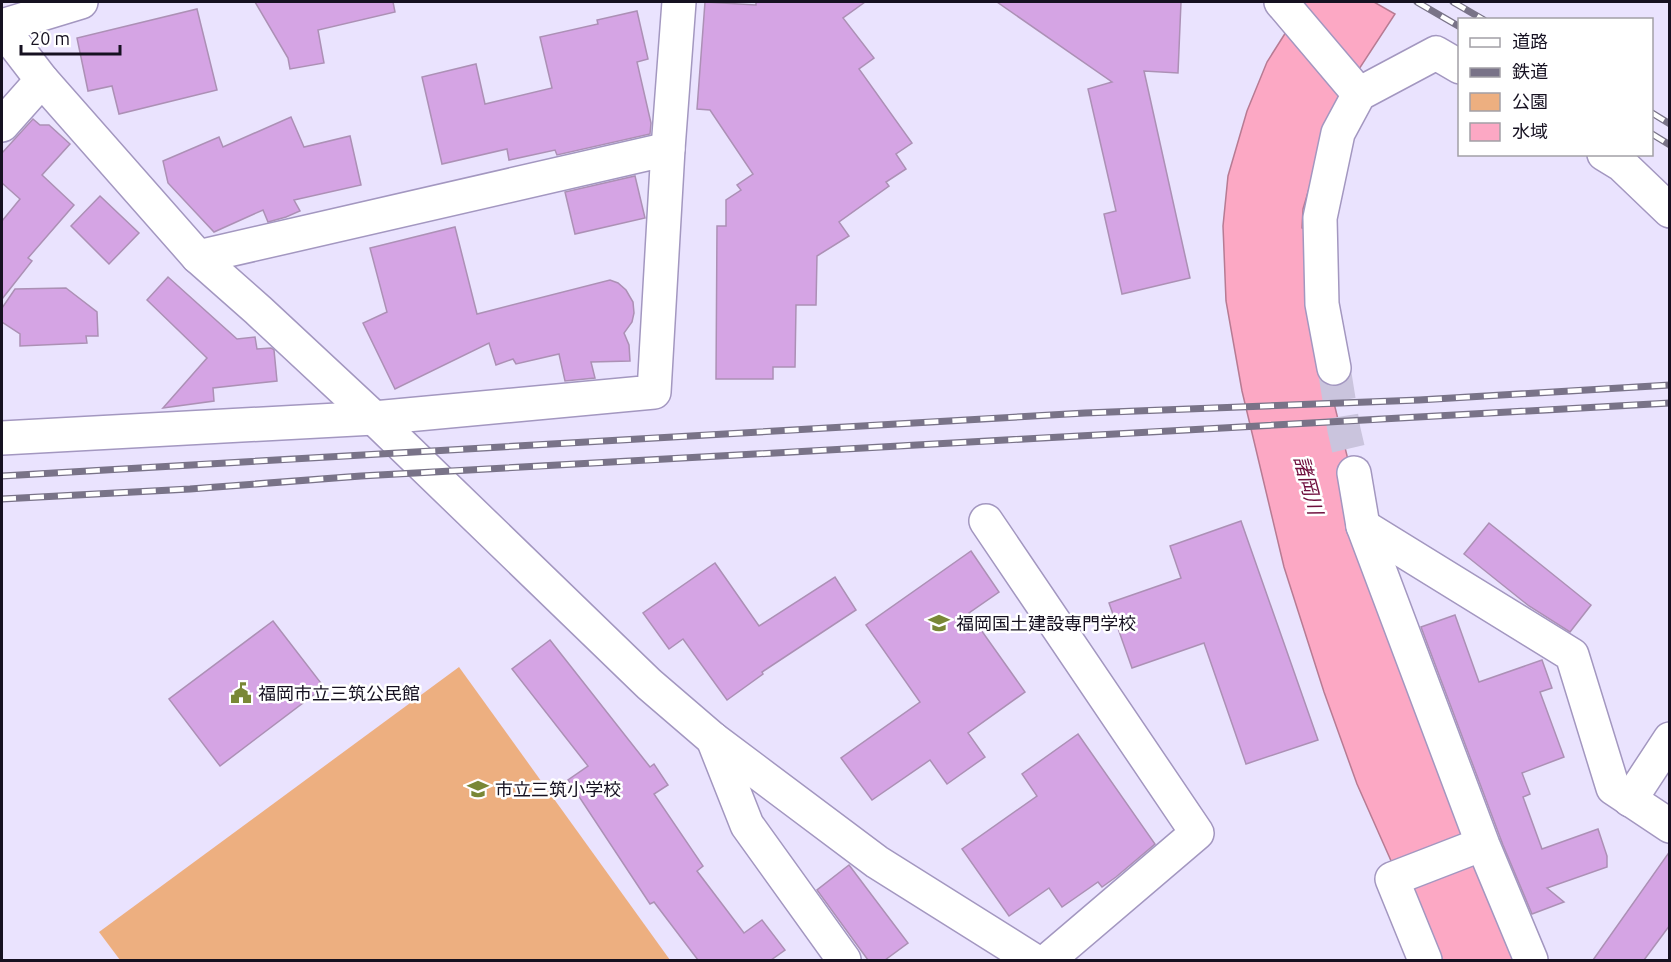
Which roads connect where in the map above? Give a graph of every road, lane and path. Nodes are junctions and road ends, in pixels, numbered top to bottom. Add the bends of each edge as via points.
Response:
1 (81, 2) edge
2 (679, 2) edge
3 (1281, 2) edge
4 (2, 27) edge
5 (1458, 66) edge
6 (42, 80) junction
7 (1359, 94) junction
8 (2, 125) edge
9 (668, 149) junction
10 (1607, 156) edge
11 (1670, 211) edge
12 (198, 257) junction
13 (1334, 368) tunnel mouth
14 (374, 418) junction
15 (2, 438) edge
16 (1354, 473) tunnel mouth
17 (986, 521) dead end
18 (1363, 526) junction
19 (713, 739) junction
20 (1670, 740) edge
21 (1630, 800) junction
22 (1670, 826) edge
23 (1480, 845) dead end
24 (844, 960) edge
25 (1033, 960) edge
26 (1048, 960) edge
27 (1425, 960) edge
28 (1532, 960) edge

1 - 4 street
2 - 9 street
3 - 7 street
4 - 6 street
5 - 7 street via 1436,53
6 - 8 street
6 - 12 street
7 - 13 street via 1338,133 1320,219 1322,304
9 - 12 street
9 - 14 street via 654,392
10 - 11 street
12 - 14 street
14 - 15 street
14 - 19 street via 649,684
16 - 18 street
17 - 26 street via 1197,833
18 - 21 street via 1572,655 1613,788
18 - 28 street via 1483,845
19 - 24 street via 747,825
19 - 25 street via 877,862
20 - 21 street
21 - 22 street
23 - 27 street via 1392,879

